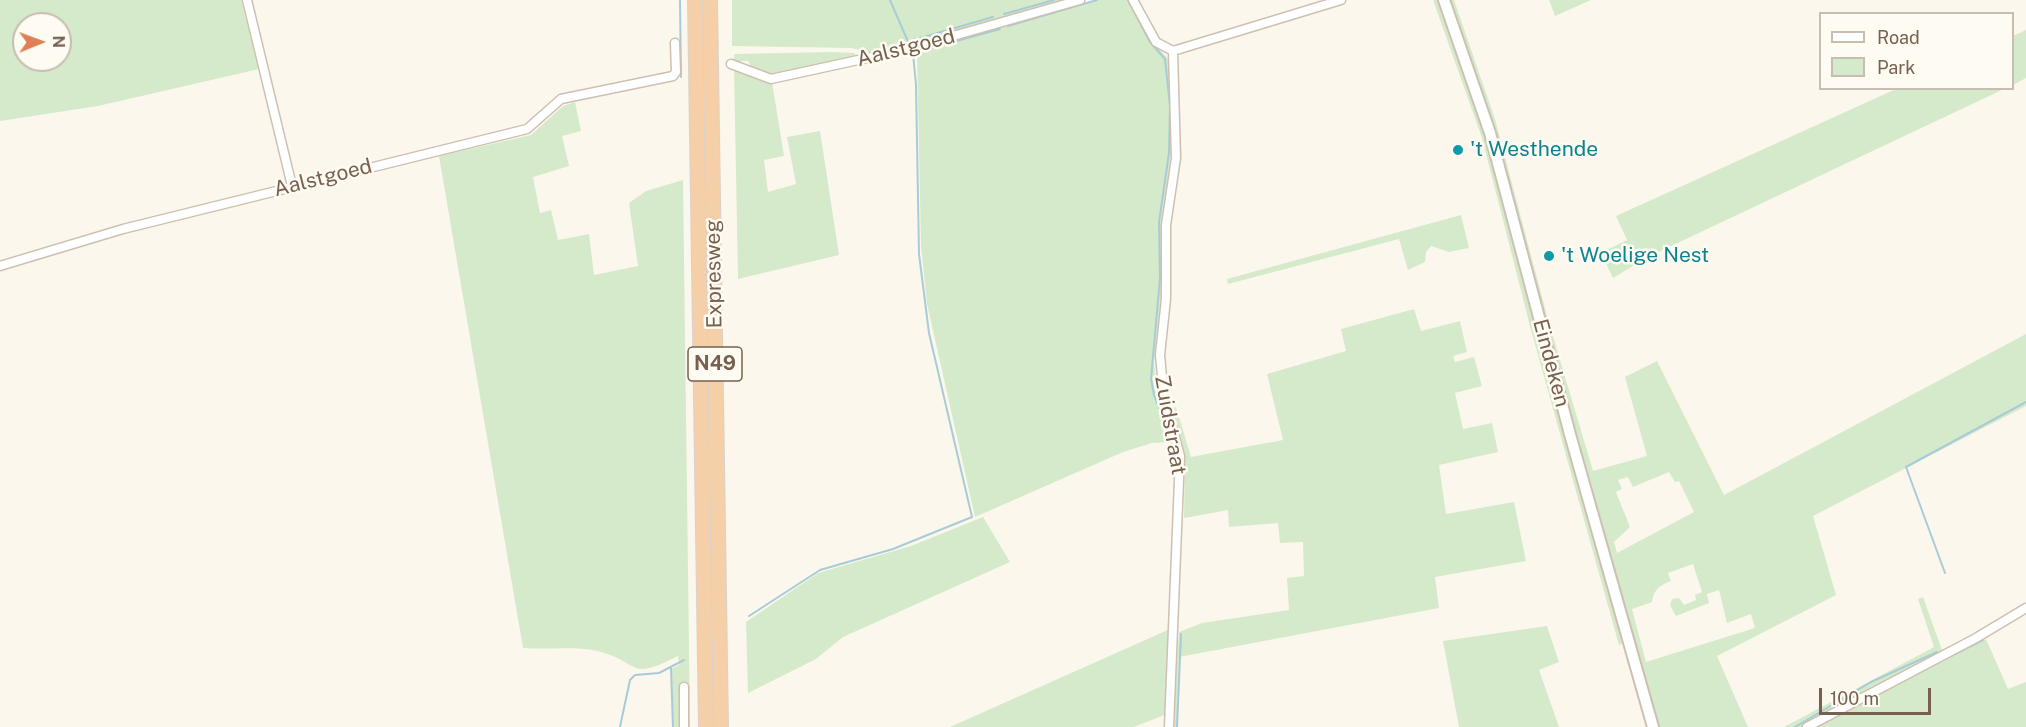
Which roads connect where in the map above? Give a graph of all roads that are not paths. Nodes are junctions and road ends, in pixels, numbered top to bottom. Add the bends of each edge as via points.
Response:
1 (247, 0) edge
2 (695, 0) edge
3 (710, 0) edge
4 (1080, 0) edge
5 (1133, 0) edge
6 (1341, 0) edge
7 (1444, 0) edge
8 (675, 43) dead end
9 (1173, 51) junction
10 (730, 64) dead end
11 (292, 186) junction
12 (0, 266) edge
13 (2026, 608) edge
14 (684, 687) dead end
15 (684, 727) edge
16 (706, 727) edge
17 (721, 727) edge
18 (1169, 727) edge
19 (1653, 727) edge
20 (1807, 727) edge

1 - 11 street
2 - 16 highway, Expresweg / N49
3 - 17 highway, Expresweg / N49
4 - 10 street, Aalstgoed via 904,50 771,79
5 - 9 street via 1156,42
6 - 9 street
7 - 19 street, Eindeken via 1490,133
8 - 11 street, Aalstgoed via 673,76 561,99 527,129
9 - 18 street, Zuidstraat via 1176,158 1166,225 1166,299 1160,355 1164,398 1180,456
11 - 12 street, Aalstgoed via 123,229
13 - 20 street
14 - 15 street

